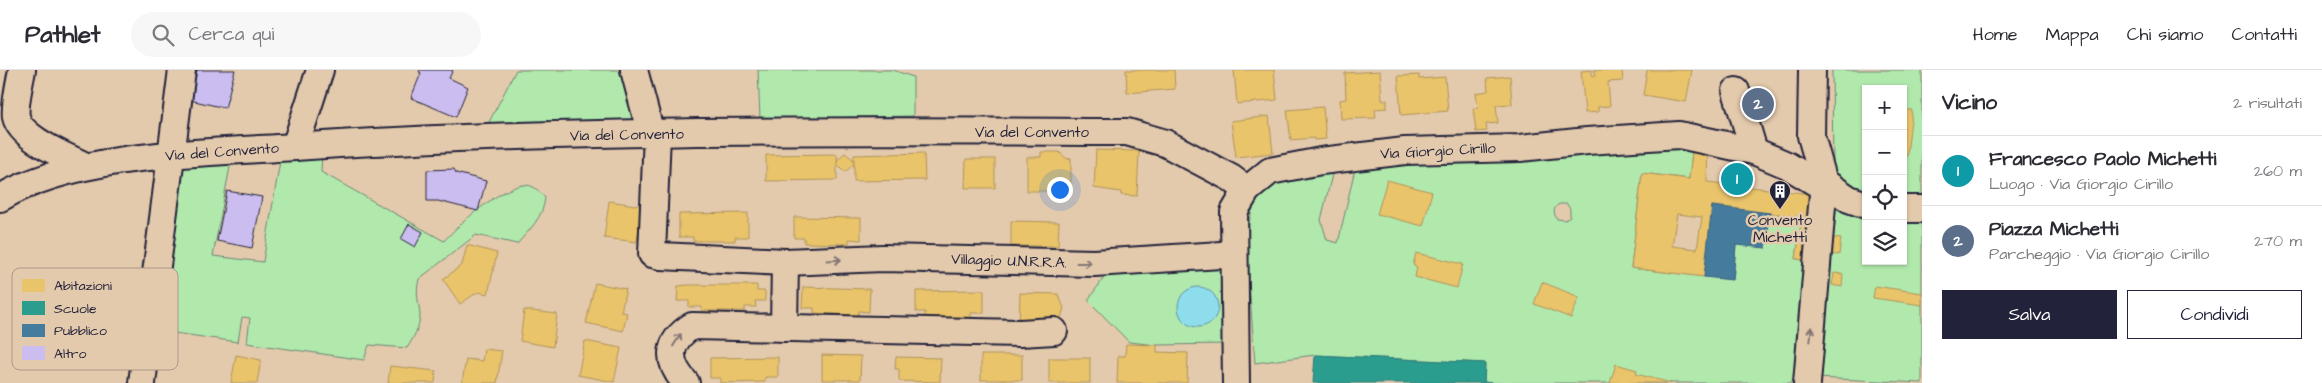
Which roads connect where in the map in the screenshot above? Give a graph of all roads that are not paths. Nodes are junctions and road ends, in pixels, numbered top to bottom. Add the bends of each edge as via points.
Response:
1 (22, 70) edge
2 (182, 70) edge
3 (320, 70) edge
4 (634, 70) edge
5 (1812, 70) edge
6 (1736, 91) dead end
7 (654, 134) junction
8 (295, 147) junction
9 (1754, 151) junction
10 (170, 156) junction
11 (85, 166) junction
12 (1824, 182) junction
13 (1247, 190) junction
14 (0, 198) edge
15 (1862, 203) edge
16 (1907, 209) edge
17 (1922, 209) edge
18 (1233, 257) junction
19 (785, 262) junction
20 (156, 268) edge
21 (784, 328) junction
22 (1054, 332) dead end
23 (144, 370) edge
24 (142, 383) edge
25 (686, 383) edge
26 (1236, 383) edge
27 (1807, 383) edge

1 - 11 street via 16,116 21,126 34,139
2 - 10 street
3 - 8 street
4 - 7 street
5 - 12 street via 1811,136
6 - 9 street
7 - 8 street, Via del Convento via 426,138
7 - 13 street, Via del Convento via 1127,132 1165,143
7 - 19 street, Villaggio U.N.R.R.A. via 652,254
8 - 10 street, Via del Convento
9 - 12 street, Via Giorgio Cirillo via 1787,165 1818,184
9 - 13 street, Via Giorgio Cirillo via 1679,135 1520,148 1405,150 1270,171
10 - 11 street, Via del Convento
10 - 20 street
11 - 14 street, Via del Convento via 13,190
12 - 15 street, Via Giorgio Cirillo
27 -> 12 street
13 - 18 street, Via Giorgio Cirillo via 1234,212
16 - 17 street
19 -> 18 street, Villaggio U.N.R.R.A. via 883,258 1094,263 1220,255
18 - 26 street, Via Giorgio Cirillo
19 - 21 street
21 - 22 street
25 -> 21 street via 674,368 672,350 675,341 692,326
23 - 24 street

